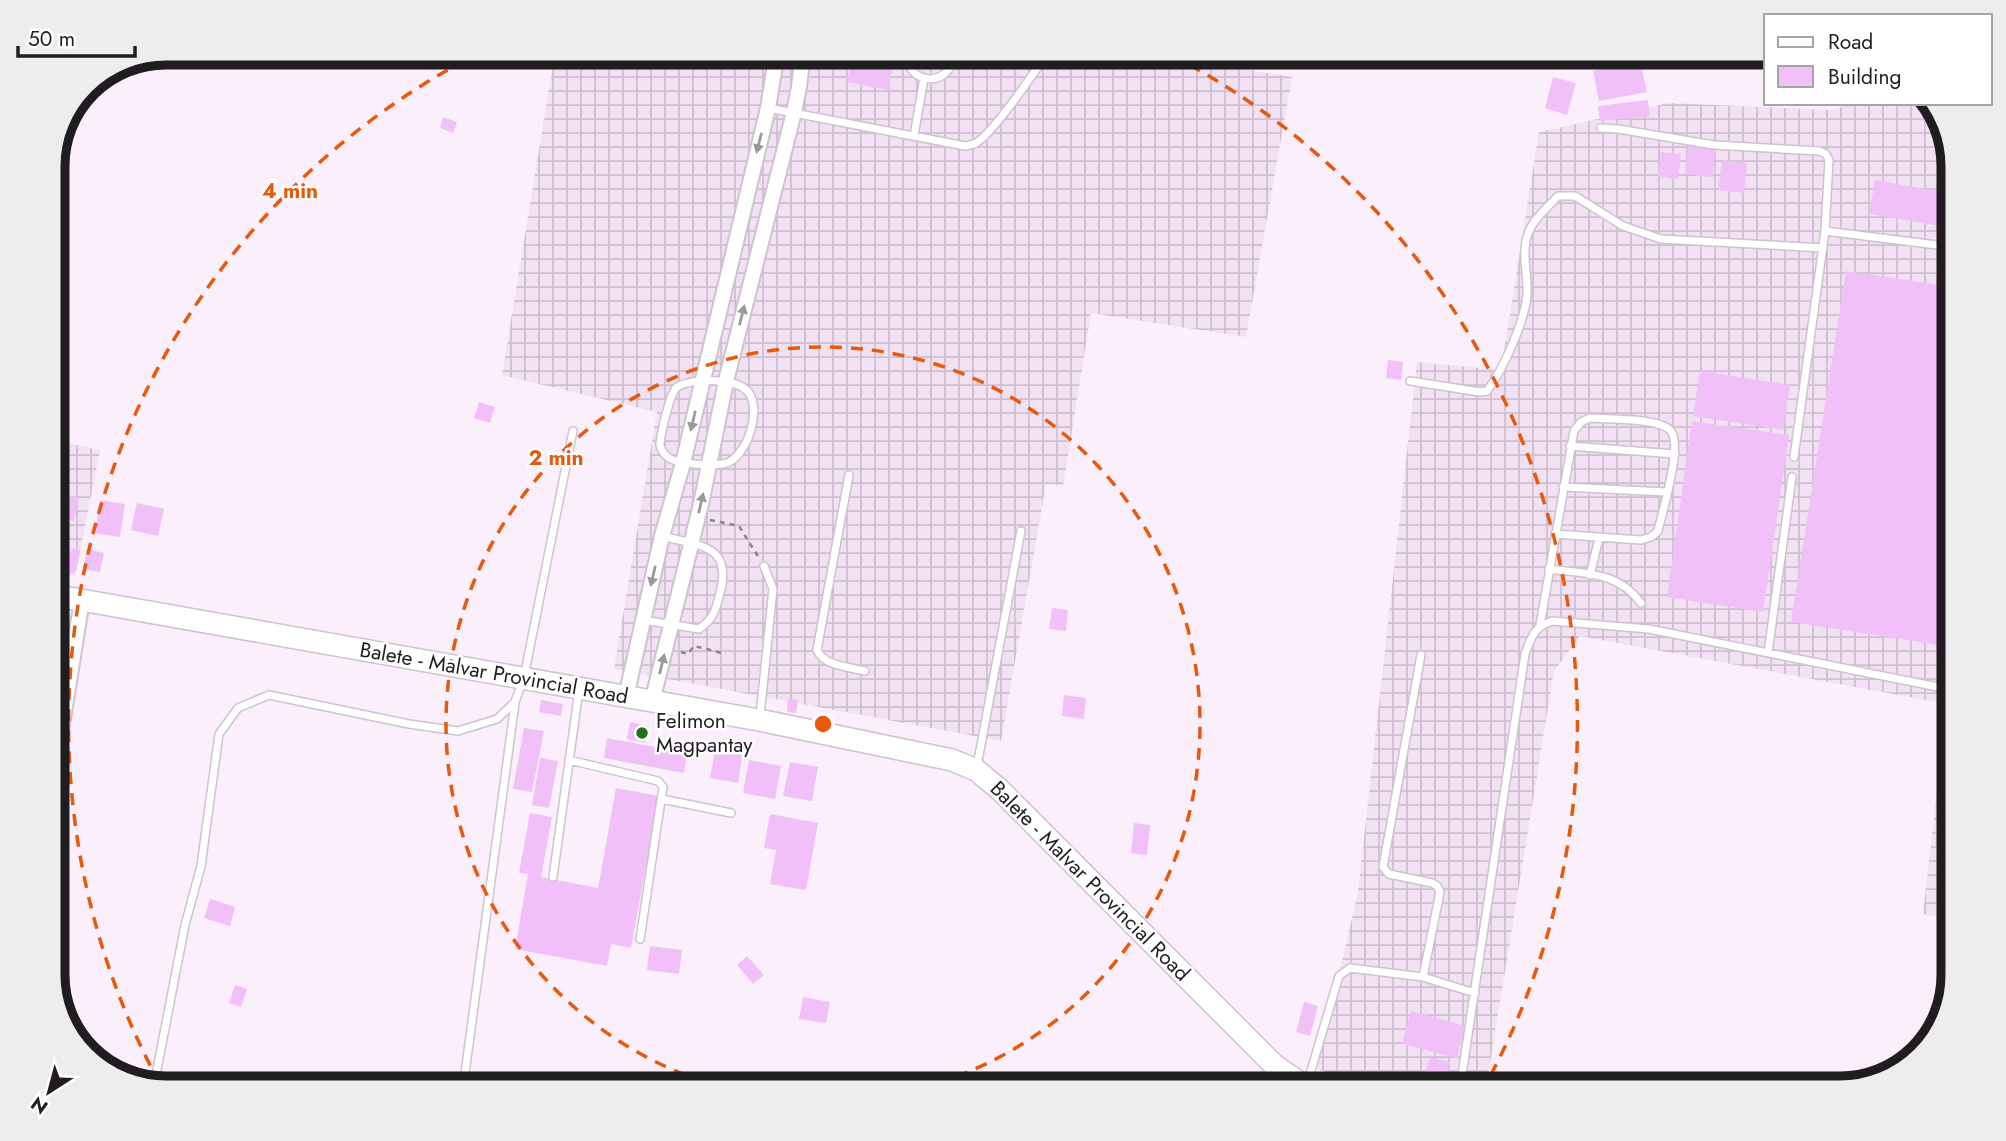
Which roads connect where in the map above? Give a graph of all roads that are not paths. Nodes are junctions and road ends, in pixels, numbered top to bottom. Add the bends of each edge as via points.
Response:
1 (775, 65) edge
2 (802, 65) edge
3 (910, 65) edge
4 (951, 65) edge
5 (1039, 65) edge
6 (924, 78) junction
7 (768, 108) junction
8 (793, 112) junction
9 (1601, 128) dead end
10 (914, 136) junction
11 (1825, 231) junction
12 (1941, 246) edge
13 (1823, 248) junction
14 (702, 380) junction
15 (726, 381) junction
16 (1410, 381) dead end
17 (573, 431) dead end
18 (1570, 446) junction
19 (1675, 454) junction
20 (1794, 457) dead end
21 (684, 463) junction
22 (709, 463) junction
23 (849, 475) dead end
24 (1792, 477) dead end
25 (1563, 487) junction
26 (1667, 492) junction
27 (1021, 531) dead end
28 (1555, 534) junction
29 (662, 536) junction
30 (1600, 538) junction
31 (691, 544) junction
32 (764, 566) road end
33 (1549, 569) junction
34 (1590, 575) junction
35 (66, 598) edge
36 (1641, 603) dead end
37 (643, 620) junction
38 (672, 625) junction
39 (1540, 625) junction
40 (1768, 653) junction
41 (1420, 656) dead end
42 (865, 671) dead end
43 (524, 677) junction
44 (1941, 688) edge
45 (579, 689) junction
46 (626, 697) junction
47 (515, 702) junction
48 (652, 702) junction
49 (759, 720) junction
50 (569, 761) junction
51 (976, 770) junction
52 (662, 799) junction
53 (732, 813) dead end
54 (553, 877) dead end
55 (640, 939) dead end
56 (1423, 977) junction
57 (1475, 993) junction
58 (155, 1075) edge
59 (465, 1076) edge
60 (1290, 1076) edge
61 (1310, 1076) edge
62 (1462, 1076) edge

1 - 7 street
2 - 8 street
3 - 6 lane
4 - 6 lane via 942,76
5 - 10 lane via 975,143 965,146
6 - 10 lane
7 - 8 lane
7 -> 14 street
8 - 10 lane
15 -> 8 street
9 - 11 lane via 1714,145 1826,154
11 - 12 lane
11 - 13 lane
13 - 16 lane via 1661,239 1623,226 1575,196 1558,196 1527,234 1524,317 1487,391
13 - 20 lane
14 - 15 lane
14 -> 21 street
14 - 21 lane via 677,387 671,396 660,444 670,459
15 - 22 street
15 - 22 lane via 745,389 755,412 740,455 725,464
17 - 43 lane
18 - 19 lane
18 - 19 lane via 1574,431 1590,418 1643,422 1670,429
18 - 25 lane
19 - 26 lane
21 - 22 lane
21 - 29 street
31 -> 22 street
23 - 42 lane via 817,650 828,661
24 - 40 lane
25 - 26 lane
25 - 28 lane
26 - 30 lane via 1658,531 1651,537
27 - 51 lane
28 - 30 lane
28 - 33 lane
29 - 31 lane
29 -> 37 street
30 - 34 lane
31 - 38 street
31 - 38 lane via 714,552 725,575 715,615 708,623 699,629
32 - 49 lane via 773,589
33 - 34 lane
33 - 39 lane
34 - 36 lane via 1620,582
35 - 43 main road, Balete - Malvar Provincial Road
37 - 38 lane
37 - 46 street
48 -> 38 street
39 - 40 lane via 1552,621 1649,629
39 - 57 lane via 1525,654
40 - 44 lane
41 - 56 lane via 1383,867 1389,874 1432,883 1440,892
43 - 45 main road, Balete - Malvar Provincial Road
43 - 47 lane
45 - 46 main road, Balete - Malvar Provincial Road
45 - 50 lane
46 - 48 main road, Balete - Malvar Provincial Road
47 - 58 lane via 497,719 458,731 269,695 238,708 219,734 201,866
47 - 59 lane
48 - 49 main road, Balete - Malvar Provincial Road
49 - 51 main road, Balete - Malvar Provincial Road via 952,760
50 - 52 lane via 658,781 663,787
50 - 54 lane
51 - 60 main road, Balete - Malvar Provincial Road
52 - 53 lane
52 - 55 lane
56 - 57 lane
56 - 61 lane via 1344,971
57 - 62 lane

